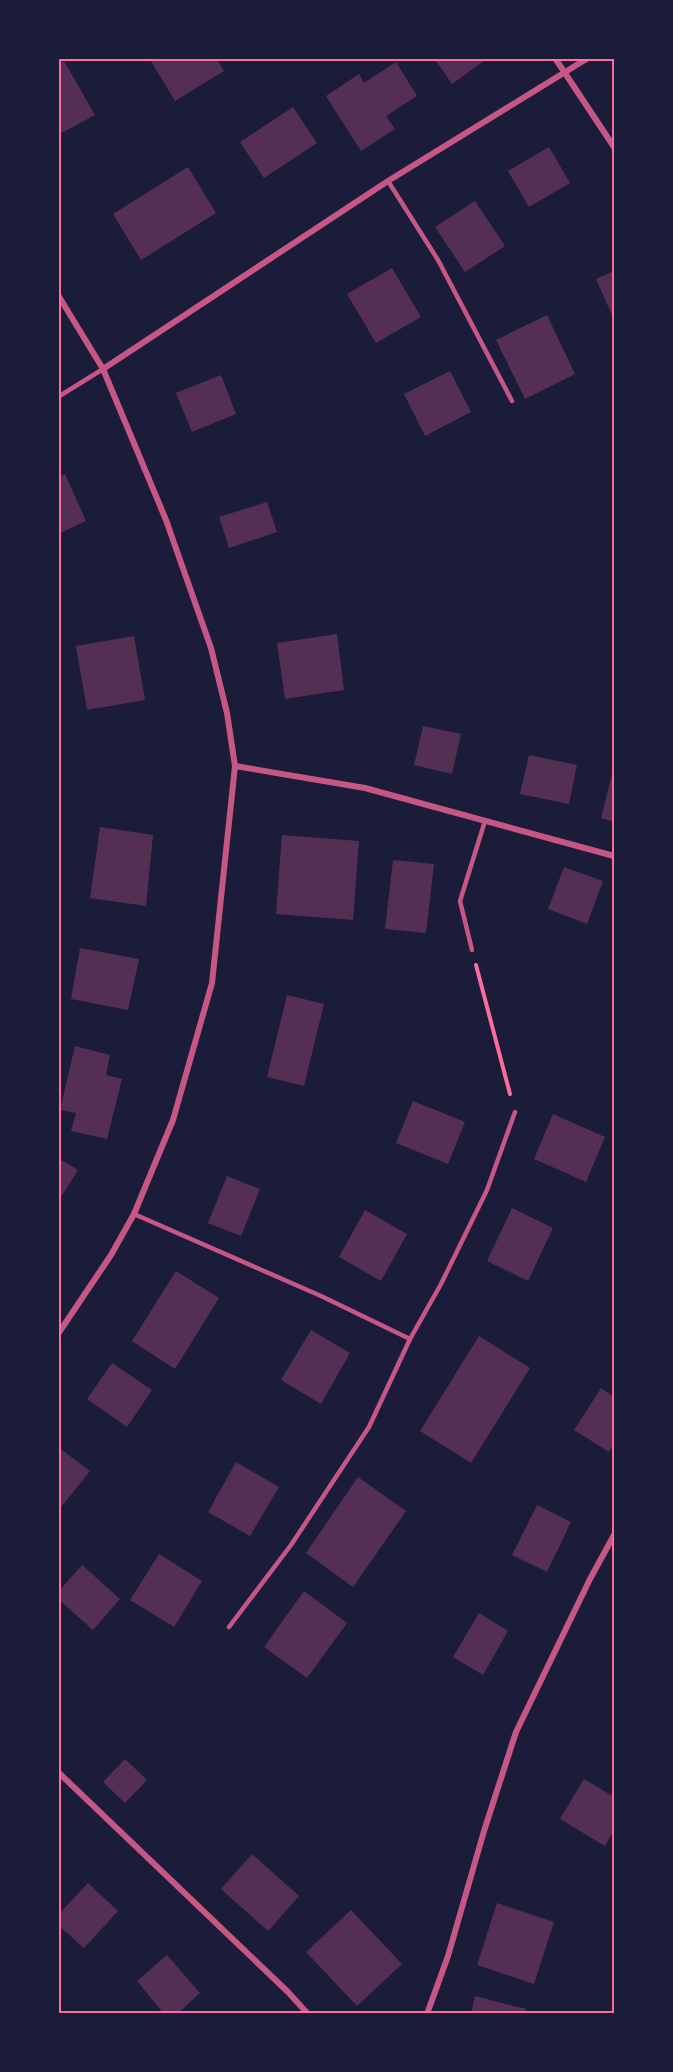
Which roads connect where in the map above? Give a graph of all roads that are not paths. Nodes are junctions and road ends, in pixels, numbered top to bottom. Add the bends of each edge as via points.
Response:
1 (555, 58) edge
2 (588, 58) edge
3 (566, 72) junction
4 (615, 147) edge
5 (388, 181) junction
6 (58, 295) edge
7 (103, 369) junction
8 (58, 397) edge
9 (512, 401) dead end
10 (235, 766) junction
11 (485, 821) junction
12 (615, 856) edge
13 (472, 950) road end
14 (515, 1112) road end
15 (134, 1214) junction
16 (58, 1334) edge
17 (410, 1339) junction
18 (615, 1535) edge
19 (229, 1627) dead end
20 (58, 1772) edge
21 (308, 2013) edge
22 (427, 2013) edge

1 - 3 street
2 - 3 street
3 - 4 street
3 - 5 street
5 - 7 street
5 - 9 lane via 438,260
6 - 7 street
7 - 8 lane
7 - 10 street via 166,520 211,648
10 - 11 street via 365,788
10 - 15 street via 212,983 172,1120
11 - 12 street
11 - 13 lane via 460,901
14 - 17 lane via 487,1190
15 - 16 street
15 - 17 lane
17 - 19 lane via 369,1427 291,1545
18 - 22 street via 516,1732
20 - 21 street

